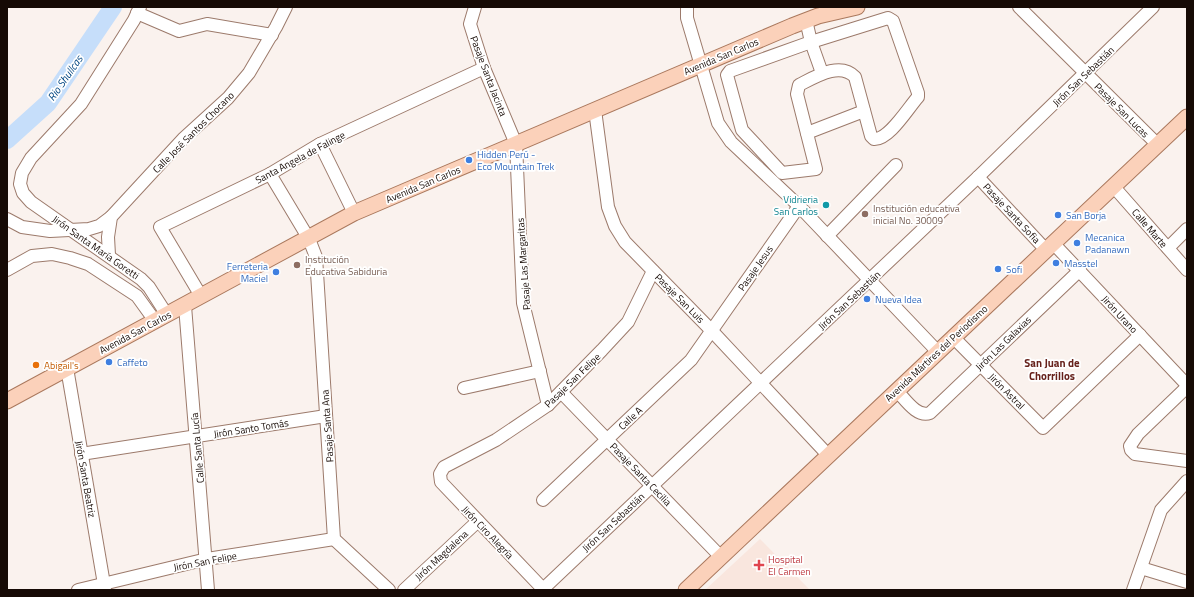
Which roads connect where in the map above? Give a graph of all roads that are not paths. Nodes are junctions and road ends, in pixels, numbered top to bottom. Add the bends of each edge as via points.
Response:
1 (286, 7) edge
2 (474, 7) edge
3 (687, 7) edge
4 (857, 7) edge
5 (1018, 7) edge
6 (1153, 7) edge
7 (139, 10) edge
8 (806, 20) junction
9 (272, 35) junction
10 (811, 42) junction
11 (701, 64) junction
12 (484, 68) junction
13 (822, 73) junction
14 (1085, 73) junction
15 (596, 110) junction
16 (864, 111) junction
17 (1187, 117) edge
18 (807, 133) junction
19 (320, 144) junction
20 (516, 144) junction
21 (1158, 145) junction
22 (896, 165) dead end
23 (270, 174) junction
24 (978, 177) junction
25 (1114, 186) junction
26 (799, 206) junction
27 (354, 213) junction
28 (110, 217) junction
29 (7, 219) edge
30 (1187, 229) edge
31 (73, 230) junction
32 (827, 236) junction
33 (309, 239) junction
34 (1049, 246) junction
35 (1168, 248) junction
36 (109, 255) junction
37 (7, 270) edge
38 (653, 270) junction
39 (1080, 270) junction
40 (1187, 270) edge
41 (869, 280) junction
42 (201, 296) junction
43 (185, 306) junction
44 (161, 318) junction
45 (711, 330) junction
46 (1140, 336) junction
47 (953, 337) junction
48 (938, 352) junction
49 (980, 365) junction
50 (67, 368) junction
51 (540, 371) junction
52 (760, 383) junction
53 (1187, 386) edge
54 (464, 388) dead end
55 (897, 391) junction
56 (560, 392) junction
57 (7, 401) edge
58 (548, 405) junction
59 (326, 416) junction
60 (196, 436) junction
61 (607, 440) junction
62 (82, 454) junction
63 (828, 456) junction
64 (1187, 461) edge
65 (440, 472) joint
66 (1187, 481) edge
67 (652, 486) junction
68 (544, 500) dead end
69 (478, 521) junction
70 (334, 539) junction
71 (721, 557) junction
72 (207, 559) junction
73 (1141, 568) junction
74 (1187, 582) edge
75 (105, 586) edge
76 (78, 590) edge
77 (208, 590) edge
78 (389, 590) edge
79 (404, 590) edge
80 (543, 590) edge
81 (686, 590) edge
82 (1133, 590) edge

1 - 9 street, Calle José Santos Chocano
2 - 12 street, Pasaje Santa Jacinta via 470,24
3 - 11 street via 687,18
4 - 8 main road, Avenida San Carlos
5 - 14 street, Pasaje San Lucas
6 - 14 street, Jirón San Sebastián
7 - 9 street via 179,31 207,24
7 - 31 street, Jirón Santa María Goretti via 81,104 31,158 22,173 20,184 23,193 31,202
8 - 10 street
8 - 11 main road, Avenida San Carlos
9 - 28 street, Calle José Santos Chocano via 248,73 228,98 183,139
10 - 13 street
10 - 16 street via 888,18 893,21 918,97 888,134 878,140 871,136
10 - 18 street via 730,71 727,75 742,130 782,173 816,169
11 - 15 main road, Avenida San Carlos
11 - 26 street via 723,133
12 - 19 street, Santa Angela de Falinge
12 - 20 street, Pasaje Santa Jacinta
13 - 16 street via 842,69 851,72 855,77
13 - 18 street via 796,89
14 - 21 street, Pasaje San Lucas
14 - 24 street, Jirón San Sebastián
15 - 20 main road, Avenida San Carlos
15 - 38 street, Pasaje San Luis via 608,207 615,226 625,242
16 - 18 street
17 - 21 main road, Avenida Mártires del Periodismo
19 - 23 street, Santa Angela de Falinge
19 - 27 street
20 - 27 main road, Avenida San Carlos
20 - 51 street, Pasaje Las Margaritas via 523,303
21 - 25 main road, Avenida Mártires del Periodismo
22 - 32 street
23 - 33 street, Pasaje Santa Ana
23 - 42 street, Santa Angela de Falinge via 160,227
24 - 34 street, Pasaje Santa Sofia
24 - 41 street, Jirón San Sebastián
25 - 34 main road, Avenida Mártires del Periodismo
25 - 35 street, Calle Marte
26 - 32 street
26 - 45 street, Pasaje Jesus
27 - 33 main road, Avenida San Carlos
28 - 31 street, Calle José Santos Chocano via 94,227
28 - 36 street
29 - 31 street, Calle José Santos Chocano via 22,227 50,231
30 - 35 street
31 - 36 street, Jirón Santa María Goretti
32 - 41 street
33 - 42 main road, Avenida San Carlos
33 - 59 street, Pasaje Santa Ana via 316,257
34 - 39 street, Jirón Urano
34 - 47 main road, Avenida Mártires del Periodismo
35 - 40 street, Calle Marte
36 - 44 street, Jirón Santa María Goretti via 149,287
37 - 44 street via 32,256 52,254 76,260 88,264 137,296
38 - 45 street, Pasaje San Luis
38 - 56 street, Pasaje San Felipe via 628,322
39 - 46 street, Jirón Urano
39 - 49 street, Jirón Las Galaxias
41 - 48 street
41 - 52 street, Jirón San Sebastián
42 - 43 main road, Avenida San Carlos
43 - 44 main road, Avenida San Carlos
43 - 60 street, Calle Santa Lucía
44 - 50 main road, Avenida San Carlos
45 - 52 street, Pasaje San Luis
45 - 61 street, Calle A via 691,360
46 - 49 street, Jirón Astral via 1043,428
46 - 53 street, Jirón Urano
47 - 48 main road, Avenida Mártires del Periodismo
47 - 49 street, Jirón Astral
48 - 55 main road, Avenida Mártires del Periodismo
49 - 55 street, Jirón Las Galaxias via 925,415 918,413
50 - 57 main road, Avenida San Carlos
50 - 62 street, Jirón Santa Beatriz
51 - 54 street
51 - 58 street, Pasaje Las Margaritas
52 - 63 street, Pasaje San Luis
52 - 67 street, Jirón San Sebastián
53 - 64 street via 1132,441 1131,450 1135,454
55 - 63 main road, Avenida Mártires del Periodismo
56 - 58 street, Pasaje San Felipe
56 - 61 street, Pasaje Santa Cecilia
58 - 65 street, Pasaje San Felipe via 496,440
59 - 60 street, Jirón Santo Tomás
59 - 70 street, Pasaje Santa Ana
60 - 62 street, Jirón Santo Tomás
60 - 72 street, Calle Santa Lucía
61 - 67 street, Pasaje Santa Cecilia
61 - 68 street, Calle A
62 - 75 street, Jirón Santa Beatriz
63 - 71 main road, Avenida Mártires del Periodismo
65 - 69 street, Jirón Ciro Alegría via 441,482
66 - 73 street via 1161,510
67 - 71 street, Pasaje Santa Cecilia
67 - 80 street, Jirón San Sebastián
69 - 79 street, Jirón Magdalena
69 - 80 street, Jirón Ciro Alegría
70 - 72 street, Jirón San Felipe
70 - 78 street
71 - 81 main road, Avenida Mártires del Periodismo
72 - 75 street, Jirón San Felipe
72 - 77 street, Calle Santa Lucía
73 - 74 street
73 - 82 street
75 - 76 street, Jirón San Felipe

